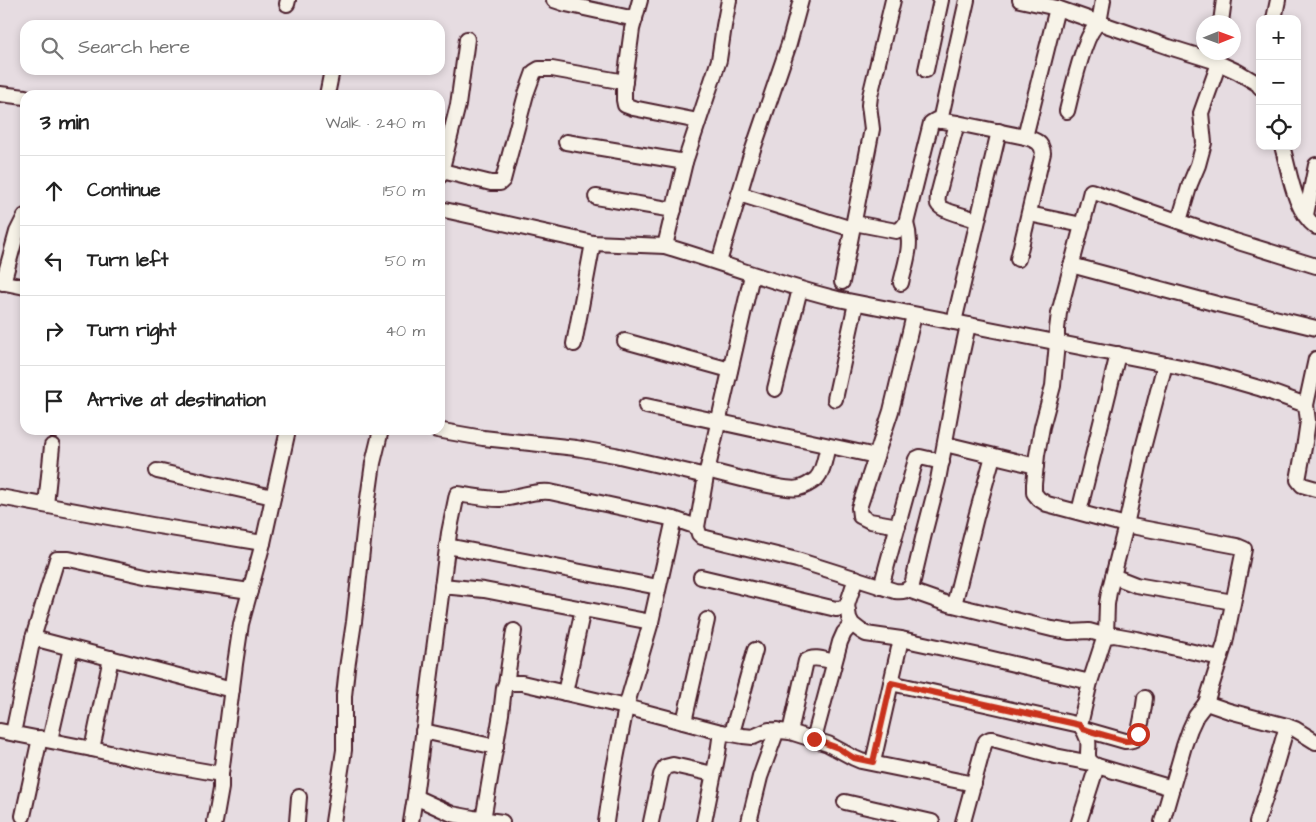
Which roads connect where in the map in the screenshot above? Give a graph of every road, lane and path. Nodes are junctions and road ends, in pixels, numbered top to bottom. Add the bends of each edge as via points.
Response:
1 (554, 0) edge
2 (640, 0) edge
3 (729, 0) edge
4 (801, 0) edge
5 (893, 0) edge
6 (941, 0) edge
7 (968, 0) edge
8 (1020, 0) edge
9 (1103, 0) edge
10 (1224, 0) edge
11 (1278, 0) edge
12 (1050, 4) edge
13 (1222, 15) edge
14 (1275, 15) edge
15 (635, 19) junction
16 (1098, 22) junction
17 (467, 39) dead end
18 (1196, 54) edge
19 (1216, 60) edge
20 (1218, 60) edge
21 (926, 70) dead end
22 (331, 75) edge
23 (1256, 81) edge
24 (625, 82) junction
25 (327, 90) edge
26 (0, 94) edge
27 (20, 96) edge
28 (1067, 111) dead end
29 (698, 121) junction
30 (940, 121) junction
31 (957, 123) junction
32 (999, 131) junction
33 (1026, 137) junction
34 (566, 142) dead end
35 (1283, 150) edge
36 (445, 157) edge
37 (685, 162) junction
38 (1316, 165) edge
39 (445, 174) edge
40 (739, 194) junction
41 (596, 197) dead end
42 (445, 210) edge
43 (674, 210) junction
44 (1029, 214) junction
45 (1306, 216) junction
46 (977, 220) junction
47 (1179, 221) junction
48 (906, 223) junction
49 (1082, 225) junction
50 (853, 226) junction
51 (20, 227) edge
52 (1316, 227) edge
53 (594, 243) junction
54 (665, 246) junction
55 (1018, 260) dead end
56 (719, 262) junction
57 (1071, 265) junction
58 (1316, 266) edge
59 (752, 275) junction
60 (1, 282) edge
61 (842, 282) dead end
62 (901, 283) dead end
63 (20, 286) edge
64 (800, 289) junction
65 (856, 303) junction
66 (914, 315) junction
67 (954, 322) junction
68 (968, 325) junction
69 (1316, 328) edge
70 (625, 341) dead end
71 (1057, 343) junction
72 (574, 344) dead end
73 (1118, 354) junction
74 (1316, 360) edge
75 (1165, 364) junction
76 (730, 370) junction
77 (776, 388) dead end
78 (835, 399) dead end
79 (1306, 405) junction
80 (646, 406) dead end
81 (718, 421) junction
82 (445, 431) edge
83 (287, 435) edge
84 (380, 435) edge
85 (945, 444) junction
86 (52, 446) dead end
87 (828, 446) junction
88 (876, 456) junction
89 (993, 456) junction
90 (942, 462) junction
91 (1036, 466) junction
92 (157, 470) dead end
93 (706, 473) junction
94 (1316, 490) edge
95 (0, 497) edge
96 (273, 497) junction
97 (46, 505) junction
98 (1079, 512) junction
99 (674, 519) junction
100 (1126, 525) junction
101 (898, 526) junction
102 (697, 527) junction
103 (263, 542) junction
104 (447, 546) junction
105 (1113, 576) junction
106 (701, 577) dead end
107 (856, 578) junction
108 (442, 586) junction
109 (658, 587) junction
110 (881, 587) junction
111 (908, 590) junction
112 (250, 591) junction
113 (1233, 602) junction
114 (846, 605) junction
115 (954, 605) junction
116 (583, 609) junction
117 (707, 620) dead end
118 (651, 622) junction
119 (852, 624) junction
120 (514, 631) dead end
121 (1107, 635) junction
122 (33, 638) junction
123 (901, 639) junction
124 (70, 648) junction
125 (755, 650) dead end
126 (111, 658) junction
127 (1220, 658) junction
128 (834, 662) junction
129 (1090, 682) junction
130 (891, 683) junction
131 (506, 684) junction
132 (232, 690) junction
133 (565, 692) junction
134 (1145, 698) dead end
135 (1206, 703) junction
136 (626, 707) junction
137 (684, 722) junction
138 (1287, 726) junction
139 (1081, 727) junction
140 (784, 731) junction
141 (6, 732) edge
142 (423, 732) junction
143 (726, 733) junction
144 (45, 739) junction
145 (814, 739) junction
146 (1316, 742) edge
147 (496, 747) junction
148 (92, 749) junction
149 (873, 762) junction
150 (1094, 765) junction
151 (221, 774) junction
152 (714, 774) junction
153 (974, 784) junction
154 (1172, 788) junction
155 (299, 797) dead end
156 (415, 797) junction
157 (845, 802) dead end
158 (23, 816) dead end
159 (897, 818) edge
160 (467, 820) edge
161 (483, 820) junction
162 (215, 822) edge
163 (297, 822) edge
164 (333, 822) edge
165 (411, 822) edge
166 (502, 822) edge
167 (606, 822) edge
168 (651, 822) edge
169 (704, 822) edge
170 (750, 822) edge
171 (932, 822) edge
172 (963, 822) edge
173 (1079, 822) edge
174 (1162, 822) edge
175 (1257, 822) edge

1 - 15 street
2 - 15 street
3 - 29 street via 719,60
4 - 40 street
5 - 50 street via 870,96 872,129
6 - 21 street
7 - 30 street
8 - 12 street
9 - 16 street
10 - 13 street
11 - 14 street
12 - 16 street
12 - 33 street
15 - 24 street
16 - 18 street
16 - 28 street via 1086,44
17 - 36 street via 458,105
19 - 47 street via 1202,113 1204,143
20 - 23 street
22 - 25 street
24 - 29 street via 625,105
24 - 39 street via 538,69 526,94 504,180 490,183
26 - 27 street
29 - 37 street
30 - 31 street
30 - 48 street via 931,123
31 - 32 street
31 - 46 street via 938,202 945,210
32 - 33 street
32 - 46 street
33 - 44 street via 1040,143 1043,148
34 - 37 street
35 - 45 street via 1296,199
37 - 43 street
38 - 45 street
40 - 50 street
40 - 56 street
41 - 43 street
42 - 53 street
43 - 54 street
44 - 49 street
44 - 55 street
45 - 52 street
46 - 67 street
47 - 49 street via 1091,190
47 - 58 street
48 - 50 street via 896,231
48 - 62 street via 910,244
49 - 57 street
50 - 61 street
51 - 60 street
53 - 54 street
53 - 72 street
54 - 56 street
56 - 59 street
57 - 69 street
57 - 71 street via 1059,313
59 - 64 street
59 - 76 street
60 - 63 street
64 - 65 street
64 - 77 street
65 - 66 street
65 - 78 street
66 - 67 street
66 - 88 street via 891,411
67 - 68 street
68 - 71 street
68 - 85 street
70 - 76 street
71 - 73 street
71 - 91 street via 1053,386
73 - 75 street
73 - 98 street
74 - 79 street
75 - 79 street via 1259,388
75 - 100 street
76 - 81 street
79 - 94 street via 1308,421 1298,480
80 - 81 street
81 - 87 street
81 - 93 street
82 - 93 street via 576,448
83 - 96 street
84 - 164 street via 373,463 347,668 344,750
85 - 89 street
85 - 90 street
86 - 97 street
87 - 88 street
87 - 93 street via 816,479 799,488
88 - 101 street via 859,508 860,516
89 - 91 street
89 - 115 street
90 - 101 street via 916,459
90 - 111 street via 912,585
91 - 98 street via 1034,493 1047,504
92 - 96 street
93 - 102 street
95 - 97 street
96 - 103 street
97 - 103 street
98 - 100 street
99 - 102 street
99 - 104 street via 550,492 499,499 457,494
99 - 109 street
100 - 105 street
100 - 113 street via 1244,549
101 - 110 street
102 - 107 street via 702,537
103 - 112 street
104 - 108 street
104 - 109 street
105 - 113 street via 1136,585
105 - 121 street via 1107,604
106 - 114 street via 836,609
107 - 110 street
107 - 114 street
108 - 116 street via 484,590
108 - 142 street
109 - 118 street
110 - 111 street via 902,592
111 - 115 street
112 - 122 street via 150,577 57,559
112 - 132 street via 241,624
113 - 127 street
114 - 119 street
115 - 121 street via 1052,629
116 - 118 street
116 - 133 street
117 - 137 street
118 - 136 street
119 - 123 street via 866,634
119 - 128 street via 844,633
120 - 131 street
121 - 127 street
121 - 129 street
122 - 124 street
122 - 141 street
123 - 129 street
123 - 130 street
124 - 126 street
124 - 144 street
125 - 143 street
126 - 132 street
126 - 148 street
127 - 135 street
128 - 140 street via 815,658 806,661
128 - 145 street
129 - 139 street
130 - 139 street
130 - 149 street
131 - 133 street via 522,683
131 - 147 street
132 - 151 street
133 - 136 street
134 - 139 street via 1134,740 1125,741
135 - 138 street
135 - 154 street via 1190,730
136 - 137 street
136 - 167 street
137 - 143 street
138 - 146 street
138 - 175 street
139 - 150 street via 1088,740 1088,760
140 - 143 street via 764,732 753,737
140 - 145 street
140 - 170 street via 760,777
141 - 144 street
142 - 147 street
142 - 156 street
143 - 152 street
144 - 148 street
144 - 158 street
145 - 149 street via 854,758
147 - 161 street
148 - 151 street
149 - 153 street
150 - 153 street via 990,739 984,745
150 - 154 street
150 - 173 street
151 - 162 street
152 - 168 street via 673,765 665,767
152 - 169 street
153 - 172 street
154 - 174 street
155 - 163 street
156 - 160 street
156 - 165 street
157 - 159 street
159 - 171 street
160 - 161 street
161 - 166 street

